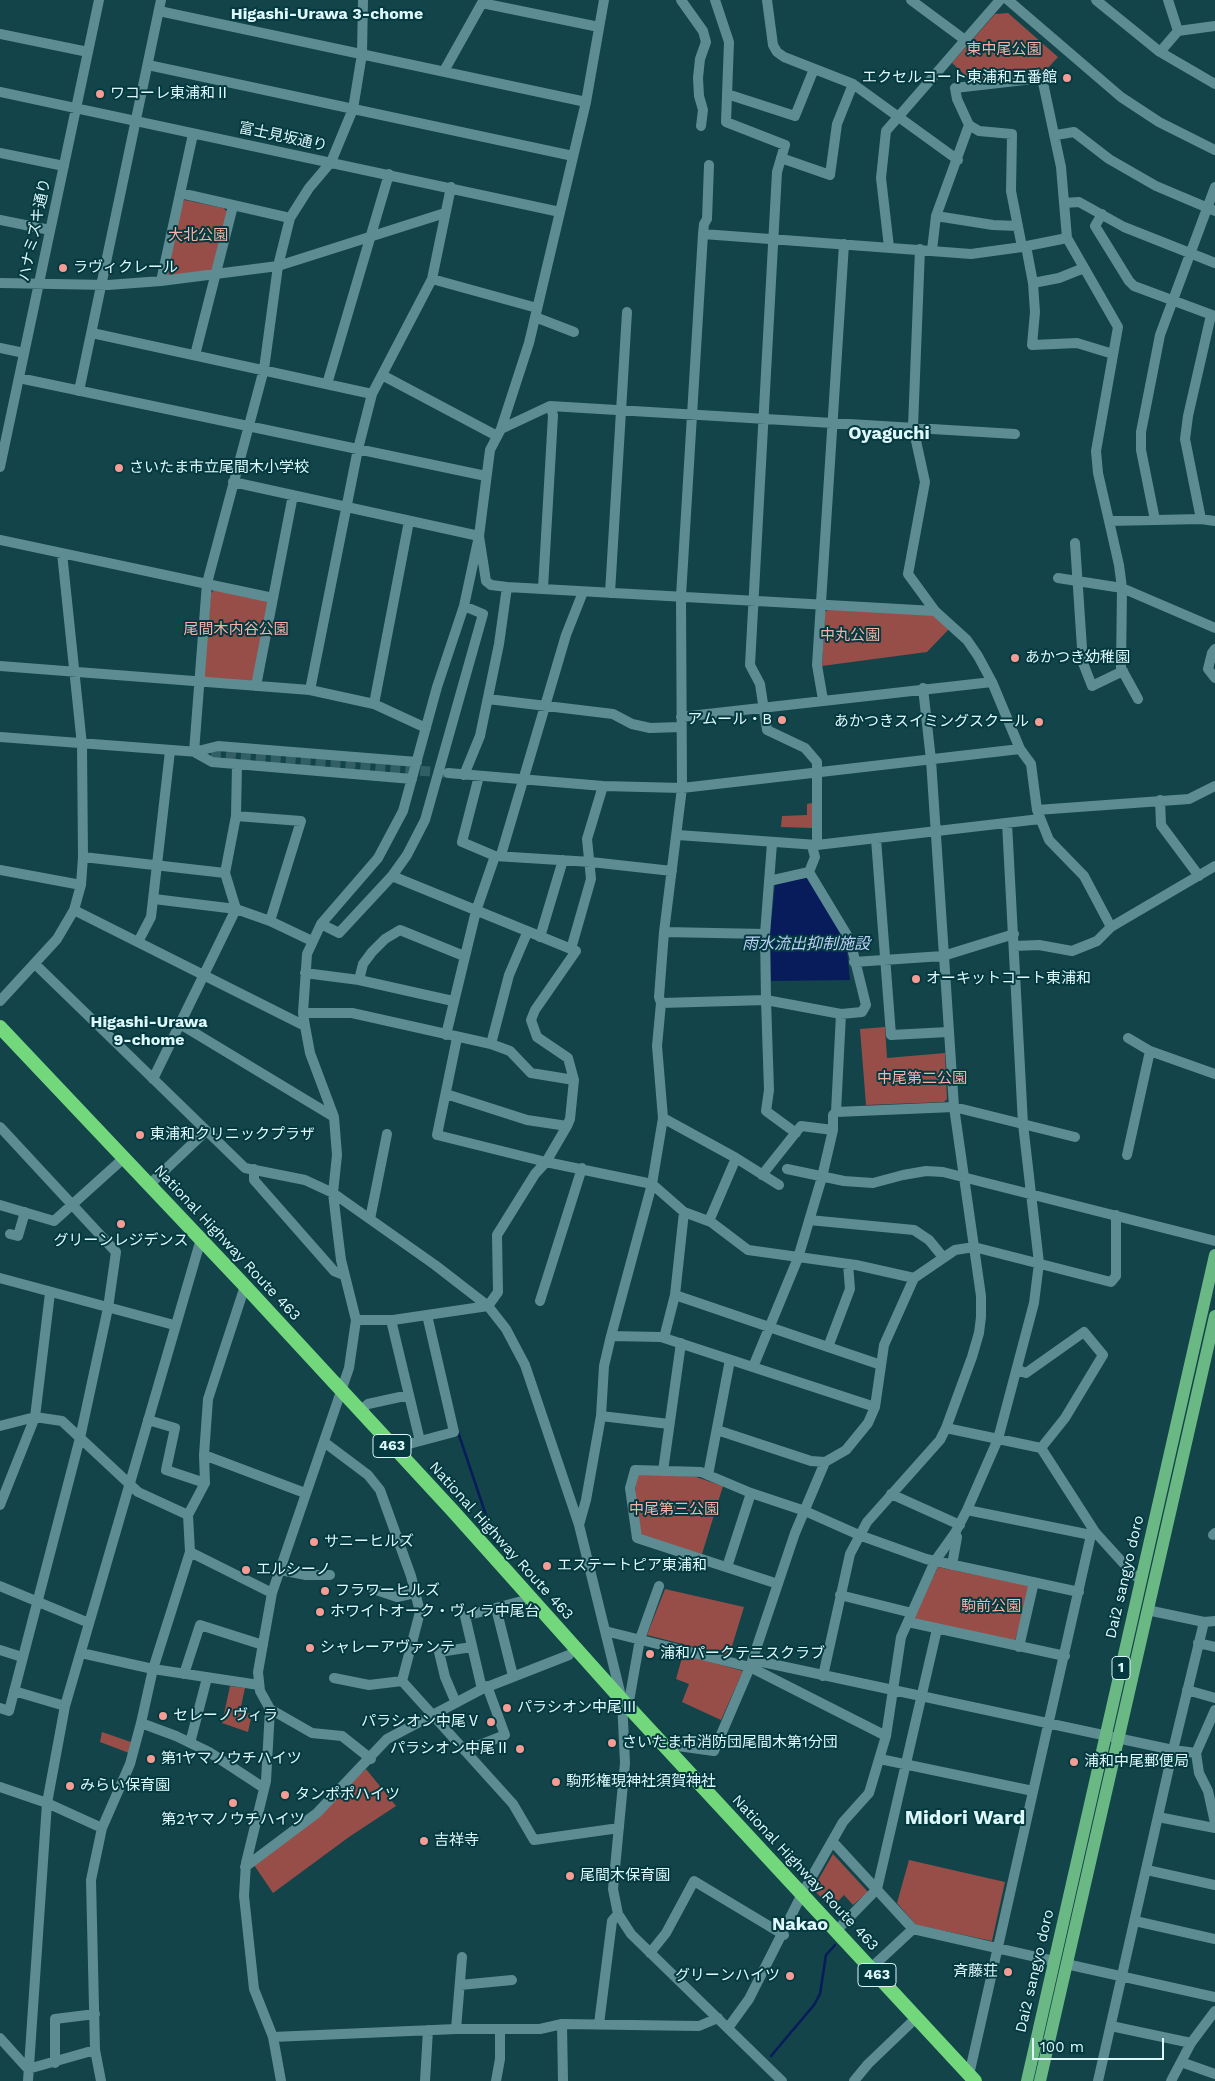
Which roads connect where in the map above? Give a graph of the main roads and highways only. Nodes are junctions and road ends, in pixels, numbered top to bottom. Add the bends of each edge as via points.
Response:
1 (0, 1027) edge
2 (1215, 1255) edge
3 (1215, 1316) edge
4 (1112, 1738) junction
5 (1060, 1962) junction
6 (972, 2078) edge
7 (1026, 2081) edge
8 (1040, 2081) edge

1 - 6 highway, National Highway Route 463 / 463 via 125,1157 530,1596 573,1654 625,1703
2 - 4 main road, Dai2 sangyo doro / 1 via 1141,1580
3 - 4 main road, Dai2 sangyo doro / 1 via 1147,1610
4 - 5 main road, Dai2 sangyo doro / 1
5 - 7 main road, Dai2 sangyo doro / 1
5 - 8 main road, Dai2 sangyo doro / 1

